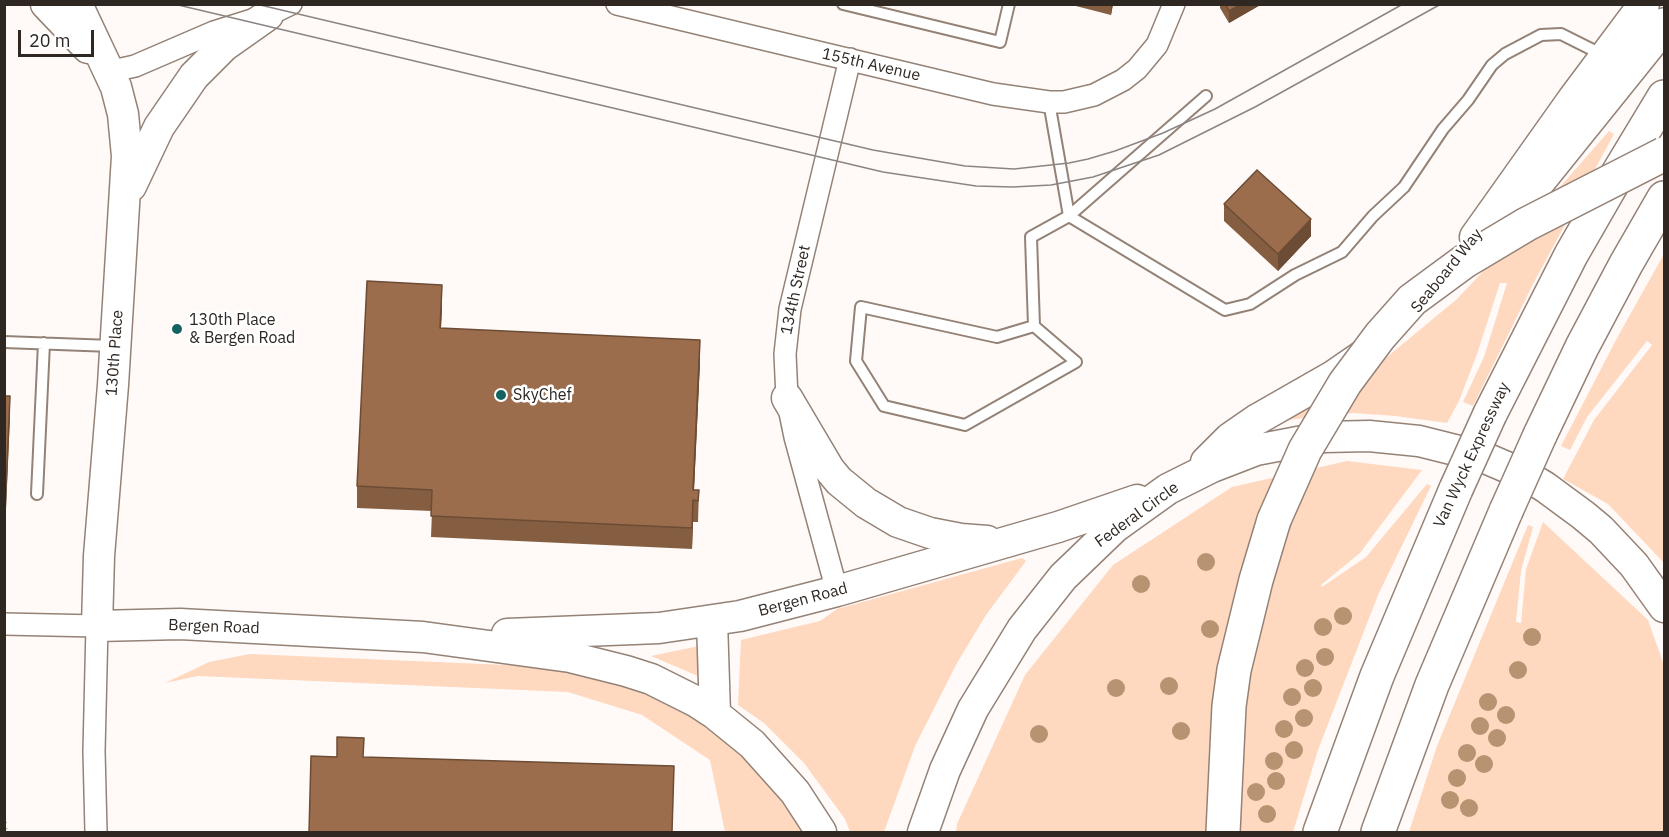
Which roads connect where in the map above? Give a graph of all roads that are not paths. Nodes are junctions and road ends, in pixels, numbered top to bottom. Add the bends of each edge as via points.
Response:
1 (46, 4) edge
2 (77, 4) edge
3 (618, 4) edge
4 (843, 4) edge
5 (1009, 4) edge
6 (1174, 4) edge
7 (1644, 4) edge
8 (280, 10) edge
9 (1665, 25) edge
10 (1604, 56) junction
11 (850, 60) junction
12 (109, 70) junction
13 (1206, 96) dead end
14 (1665, 97) edge
15 (1049, 102) junction
16 (1665, 154) edge
17 (1665, 198) edge
18 (125, 200) junction
19 (1069, 216) junction
20 (1034, 326) junction
21 (1400, 327) junction
22 (4, 342) edge
23 (44, 343) junction
24 (116, 346) junction
25 (787, 398) junction
26 (1180, 483) junction
27 (37, 495) dead end
28 (1011, 541) junction
29 (837, 591) junction
30 (1665, 607) edge
31 (712, 621) junction
32 (4, 624) edge
33 (97, 626) junction
34 (423, 637) junction
35 (715, 714) junction
36 (96, 832) edge
37 (821, 832) edge
38 (923, 832) edge
39 (1223, 832) edge
40 (1320, 832) edge
41 (1378, 832) edge

1 - 12 street
2 - 12 street, 130th Place
3 - 11 street, 155th Avenue
4 - 5 lane via 1000,42
6 - 15 street, 155th Avenue via 1157,45 1123,80 1094,95
7 - 10 street, Seaboard Way
8 - 12 street via 214,32 133,67
8 - 18 street via 242,32 194,76 159,127
9 - 21 highway via 1480,253
10 - 19 lane via 1561,34 1541,34 1505,54 1492,64 1404,187 1342,252 1295,275 1250,304 1225,310
10 - 21 street, Seaboard Way via 1482,228
11 - 15 street, 155th Avenue via 1002,96
11 - 25 street, 134th Street via 787,327
12 - 18 street, 130th Place via 125,128
13 - 19 lane
14 - 40 highway, Van Wyck Expressway, bridge via 1577,245 1490,414 1377,676
15 - 19 lane
16 - 39 highway, bridge via 1527,224 1465,261 1412,300 1345,383 1305,450 1274,520 1256,580 1229,706
17 - 41 highway, bridge via 1582,347 1540,435 1436,674
18 - 24 street, 130th Place
19 - 20 lane via 1031,237
20 - 20 lane via 1076,362 965,425 884,406 856,361 861,307 997,338
21 - 26 street, Seaboard Way via 1349,365 1230,438
22 - 23 lane
23 - 24 lane
23 - 27 lane
24 - 33 street, 130th Place
25 - 28 street via 839,481 866,503 898,522 937,535
25 - 29 street, 134th Street
26 - 28 street, Bergen Road
26 - 30 street, Federal Circle via 1256,450 1324,437 1386,436 1460,450 1525,476 1583,515 1634,565
26 - 38 street, Federal Circle via 1097,543 1034,611 963,728
28 - 29 street, Bergen Road
29 - 31 street, Bergen Road
31 - 34 street, Bergen Road via 659,628
31 - 35 street
32 - 33 street, Bergen Road
33 - 34 street, Bergen Road via 180,624
33 - 36 street, 130th Place
34 - 35 street, Bergen Road via 570,657 626,670 674,689
35 - 37 street, Bergen Road via 752,744 781,775

